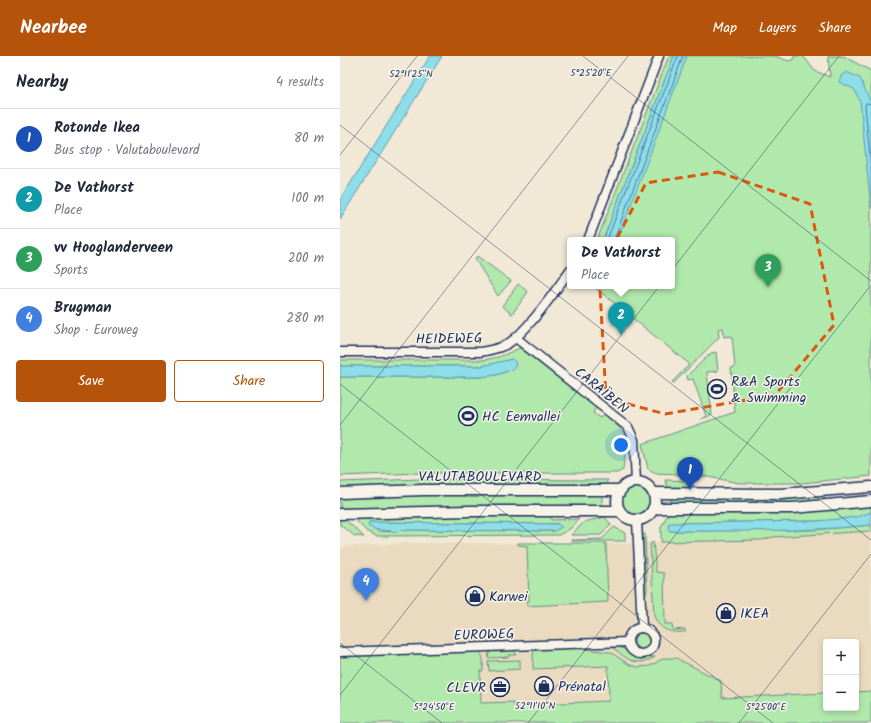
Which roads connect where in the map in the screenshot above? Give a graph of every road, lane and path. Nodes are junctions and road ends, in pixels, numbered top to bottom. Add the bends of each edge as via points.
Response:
1 (659, 56) edge
2 (589, 237) edge
3 (567, 274) edge
4 (516, 338) junction
5 (340, 352) edge
6 (636, 482) junction
7 (871, 487) edge
8 (621, 490) junction
9 (340, 493) edge
10 (654, 493) junction
11 (871, 501) edge
12 (654, 509) junction
13 (620, 511) junction
14 (340, 514) edge
15 (637, 520) junction
16 (642, 628) junction
17 (628, 642) junction
18 (340, 652) edge

1 - 2 street
3 - 4 street, HEIDEWEG
4 - 5 street, HEIDEWEG via 500,348 480,352
4 - 6 street, CARAÏBEN via 628,427 634,440
6 - 8 main road via 627,484
6 - 10 main road via 646,484
7 - 10 main road via 781,494
8 - 9 main road, VALUTABOULEVARD via 403,490
8 - 13 main road via 617,501
10 - 12 main road
11 - 12 main road via 826,506
12 - 15 main road via 647,517
13 - 14 main road
13 - 15 main road via 627,518
15 - 16 street
16 - 17 street via 632,632
16 - 17 street via 652,635 654,644 651,650 642,654 636,653
17 - 18 street, EUROWEG

